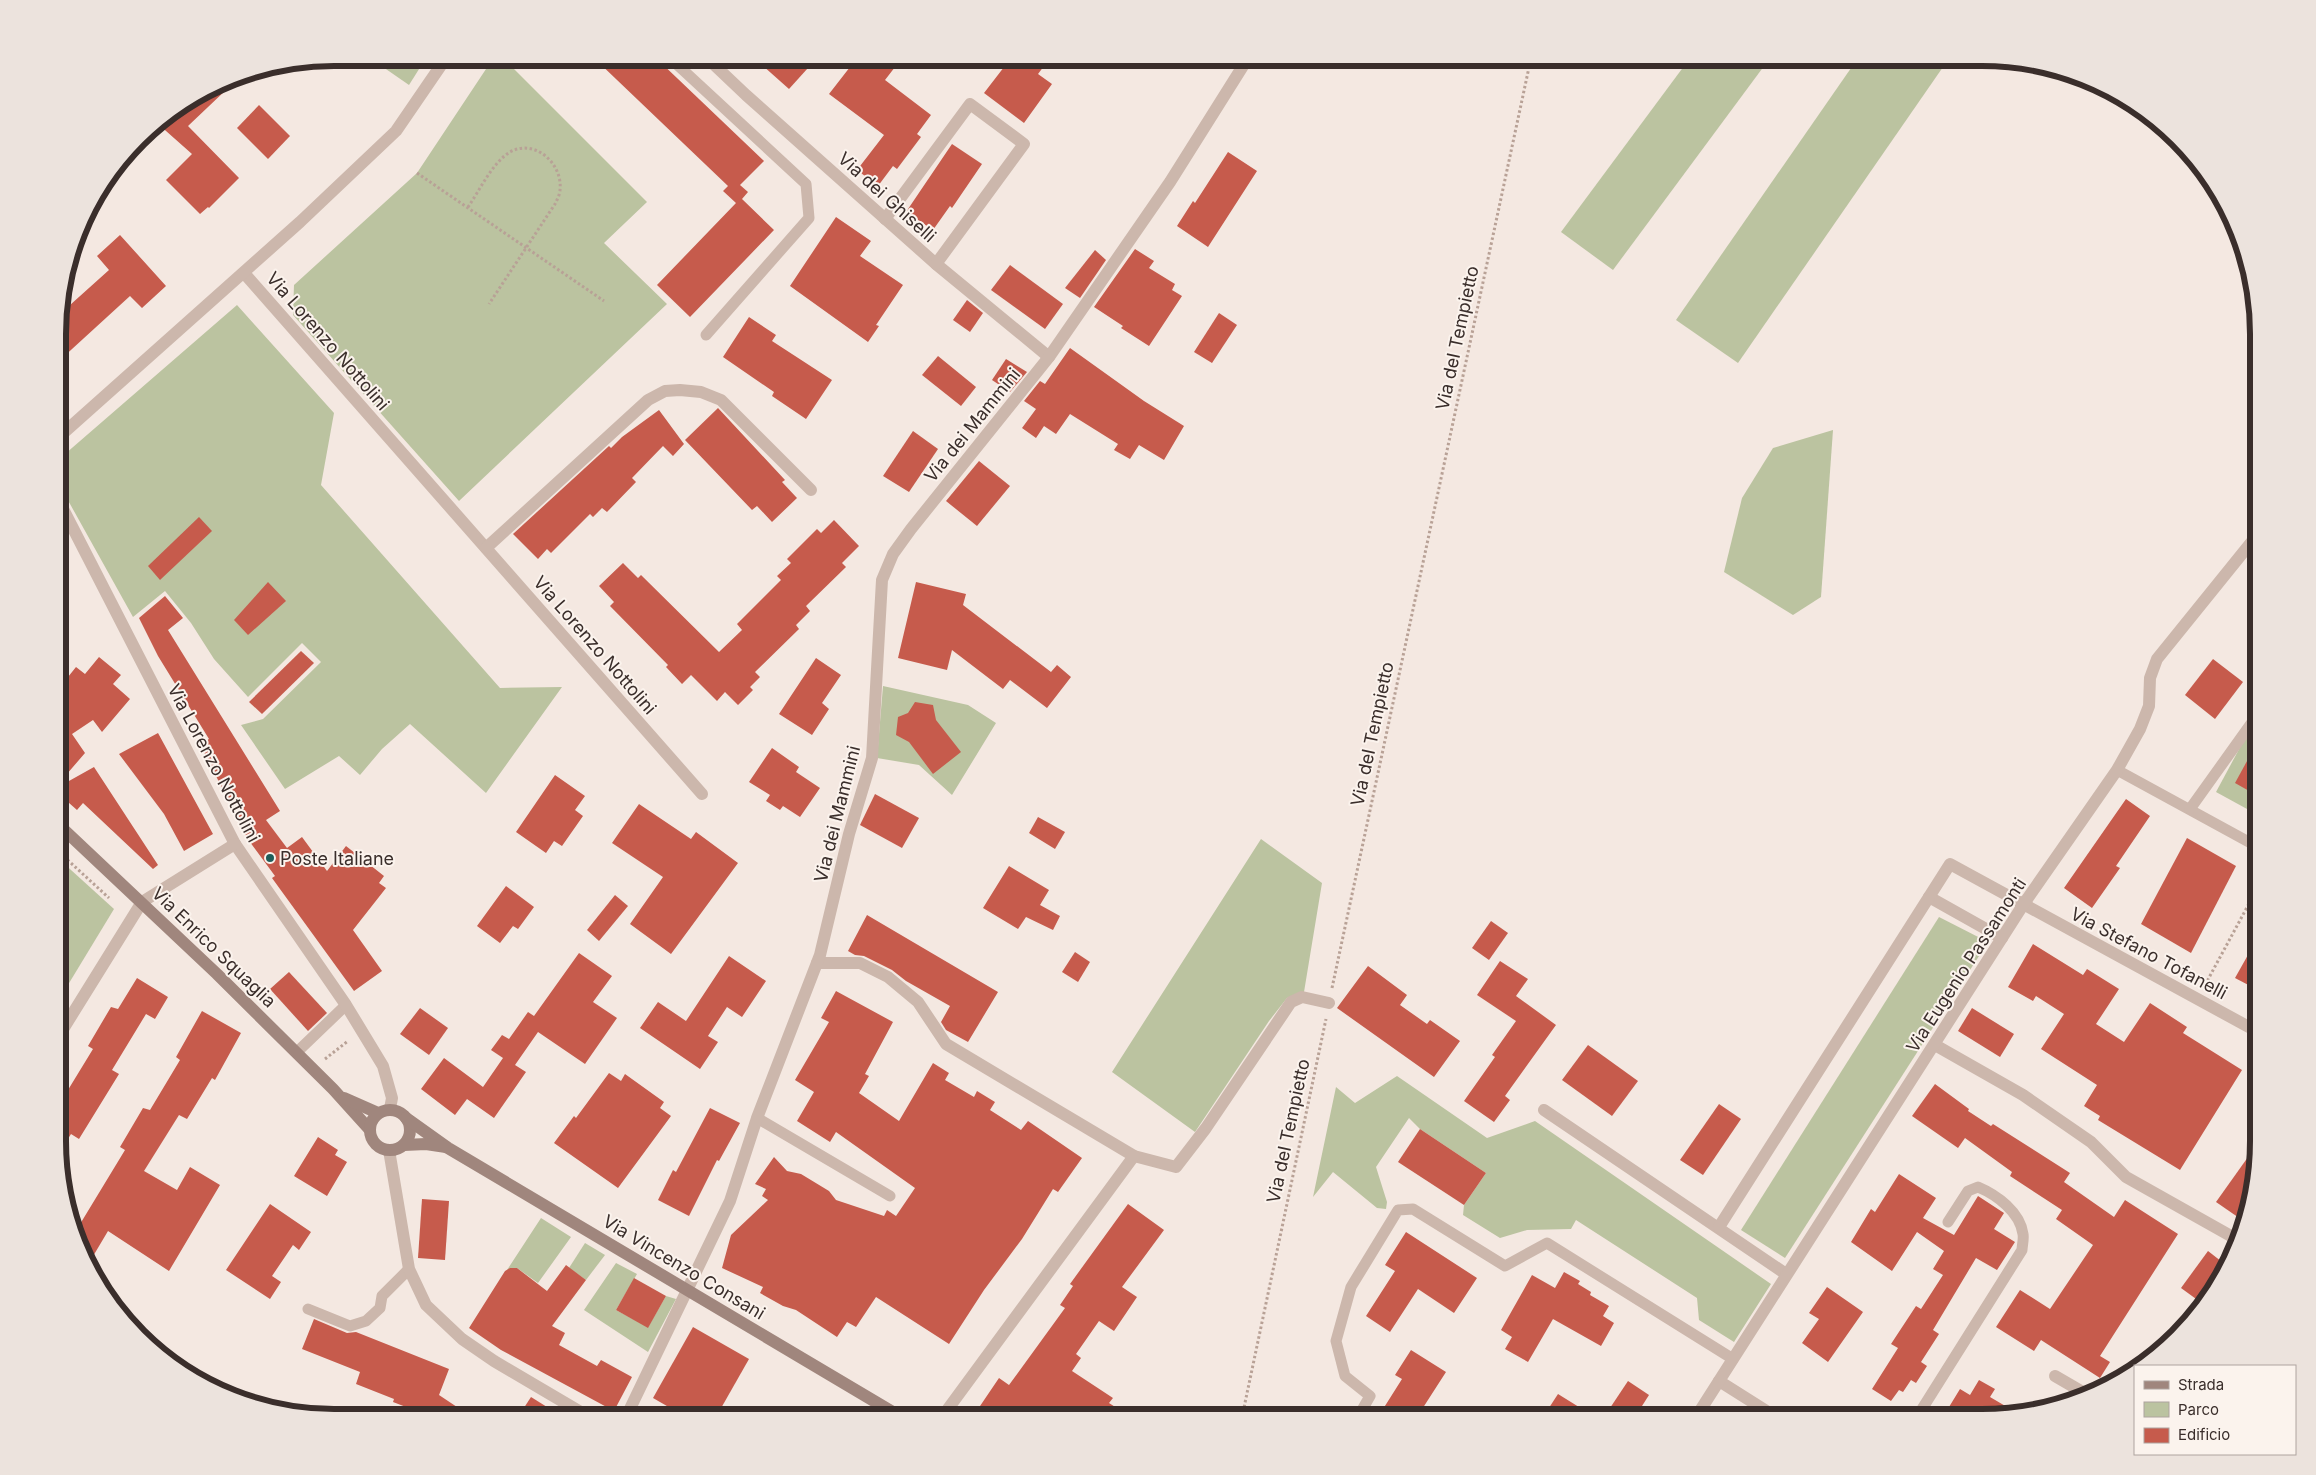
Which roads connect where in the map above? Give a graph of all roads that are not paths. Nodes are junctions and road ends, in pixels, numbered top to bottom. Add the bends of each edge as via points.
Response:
1 (441, 66) edge
2 (679, 66) edge
3 (715, 66) edge
4 (1243, 66) edge
5 (885, 219) junction
6 (936, 264) junction
7 (244, 273) junction
8 (706, 335) dead end
9 (1049, 357) junction
10 (66, 431) edge
11 (811, 490) dead end
12 (66, 515) edge
13 (2250, 544) edge
14 (486, 548) junction
15 (2250, 725) edge
16 (2118, 770) junction
17 (702, 794) dead end
18 (2190, 809) junction
19 (66, 832) edge
20 (2250, 843) edge
21 (235, 844) junction
22 (1929, 898) junction
23 (142, 902) junction
24 (2023, 905) junction
25 (2002, 938) junction
26 (817, 963) junction
27 (1329, 1003) road end
28 (346, 1005) junction
29 (66, 1024) edge
30 (2250, 1028) edge
31 (1935, 1045) junction
32 (297, 1052) junction
33 (340, 1096) junction
34 (1544, 1110) dead end
35 (384, 1111) junction
36 (406, 1118) junction
37 (757, 1118) junction
38 (370, 1130) junction
39 (404, 1145) junction
40 (448, 1148) junction
41 (389, 1150) junction
42 (1134, 1156) junction
43 (890, 1196) dead end
44 (1948, 1222) dead end
45 (1719, 1227) junction
46 (2232, 1237) edge
47 (409, 1269) junction
48 (1786, 1274) junction
49 (688, 1289) junction
50 (308, 1308) dead end
51 (1733, 1359) junction
52 (2055, 1376) dead end
53 (1719, 1381) junction
54 (2079, 1390) edge
55 (575, 1409) edge
56 (630, 1409) edge
57 (888, 1409) edge
58 (948, 1409) edge
59 (1363, 1409) edge
60 (1701, 1409) edge
61 (1763, 1409) edge
62 (1922, 1409) edge

1 - 7 street, Via Lorenzo Nottolini via 396,131
2 - 8 lane via 806,184 808,218
3 - 5 street, Via dei Ghiselli
4 - 9 street, Via dei Mammini via 1170,182
5 - 6 street, Via dei Ghiselli
5 - 6 street via 970,104 1024,144
6 - 9 street, Via dei Ghiselli
7 - 10 street, Via Lorenzo Nottolini
7 - 14 street, Via Lorenzo Nottolini
9 - 26 street, Via dei Mammini via 911,529 893,554 882,580 872,758 849,834
11 - 14 street via 721,400 701,392 665,391 648,400
12 - 21 street, Via Lorenzo Nottolini
13 - 16 street, Via Eugenio Passamonti via 2157,659 2150,678 2149,706
14 - 17 street, Via Lorenzo Nottolini
15 - 18 lane
16 - 18 lane
16 - 24 street, Via Eugenio Passamonti
18 - 20 lane
19 - 23 street, Via Enrico Squaglia
21 - 23 street
21 - 28 street, Via Lorenzo Nottolini
22 - 24 street, Via Stefano Tofanelli via 1950,864
22 - 25 street
22 - 45 street
23 - 29 street
23 - 32 street, Via Enrico Squaglia
24 - 25 street, Via Eugenio Passamonti
24 - 30 street, Via Stefano Tofanelli
25 - 31 street, Via Eugenio Passamonti
26 - 37 street, Via dei Mammini
26 - 42 street via 860,963 888,976 918,1002 946,1044
27 - 42 street via 1302,997 1291,1002 1176,1167
28 - 32 lane
28 - 35 street, Via Lorenzo Nottolini via 382,1066 392,1098
31 - 46 street via 2023,1095 2091,1142 2126,1177
31 - 48 street, Via Eugenio Passamonti
32 - 33 street, Via Enrico Squaglia
33 - 35 street, Via Enrico Squaglia
33 - 38 street, Via Enrico Squaglia
34 - 45 street
35 - 36 street via 402,1113
35 - 38 street via 370,1124
36 - 39 street via 411,1129
36 - 40 street, Via Vincenzo Consani
37 - 43 lane
37 - 49 street, Via dei Mammini via 730,1201
38 - 41 street via 370,1136 378,1146
39 - 40 street, Via Vincenzo Consani
39 - 41 street
40 - 49 street, Via Vincenzo Consani
41 - 47 street
42 - 58 street
44 - 62 lane via 1968,1191 1978,1187 2006,1204 2017,1218 2024,1234 2022,1250
45 - 48 street
47 - 50 lane via 382,1296 380,1308 366,1321 350,1326
47 - 55 street via 426,1305 462,1339
48 - 51 street, Via Eugenio Passamonti
49 - 56 street, Via dei Mammini
49 - 57 street, Via Vincenzo Consani
51 - 53 street, Via Eugenio Passamonti
51 - 59 lane via 1547,1243 1505,1266 1413,1208 1398,1210 1351,1287 1336,1341 1344,1376 1370,1396
52 - 54 street
53 - 60 street, Via Eugenio Passamonti
53 - 61 street

